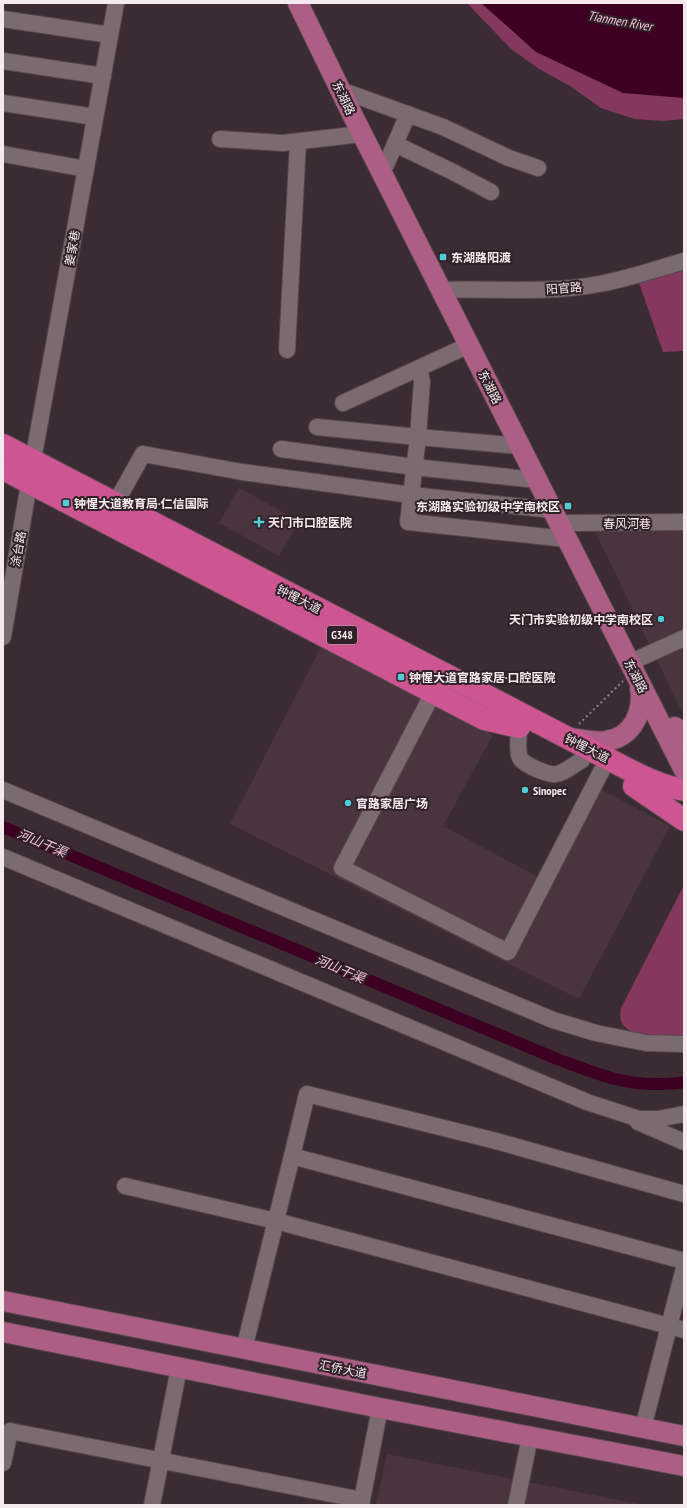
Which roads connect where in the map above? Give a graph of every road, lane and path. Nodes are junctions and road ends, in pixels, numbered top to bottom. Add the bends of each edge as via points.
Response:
1 (116, 3) edge
2 (298, 3) edge
3 (306, 3) edge
4 (3, 19) edge
5 (110, 35) junction
6 (3, 61) edge
7 (103, 76) junction
8 (350, 93) junction
9 (3, 102) edge
10 (408, 114) junction
11 (95, 117) junction
12 (362, 134) junction
13 (220, 139) dead end
14 (298, 142) junction
15 (395, 144) junction
16 (3, 154) edge
17 (386, 164) junction
18 (538, 168) dead end
19 (86, 169) junction
20 (491, 192) dead end
21 (684, 261) edge
22 (445, 290) junction
23 (469, 345) junction
24 (287, 350) dead end
25 (418, 368) junction
26 (343, 403) dead end
27 (317, 427) dead end
28 (3, 434) edge
29 (418, 437) junction
30 (3, 445) edge
31 (520, 446) junction
32 (281, 450) dead end
33 (3, 458) edge
34 (32, 466) junction
35 (414, 467) junction
36 (3, 469) edge
37 (537, 480) junction
38 (120, 495) junction
39 (411, 495) junction
40 (552, 510) junction
41 (684, 522) edge
42 (568, 531) junction
43 (350, 620) junction
44 (3, 638) edge
45 (684, 638) edge
46 (635, 669) junction
47 (433, 693) junction
48 (519, 727) junction
49 (680, 731) edge
50 (565, 737) junction
51 (684, 746) edge
52 (582, 760) junction
53 (602, 770) junction
54 (684, 770) edge
55 (634, 786) junction
56 (3, 790) edge
57 (684, 790) edge
58 (684, 802) edge
59 (684, 820) edge
60 (3, 857) edge
61 (684, 1044) edge
62 (620, 1114) junction
63 (684, 1114) edge
64 (684, 1142) edge
65 (292, 1156) junction
66 (125, 1186) dead end
67 (684, 1194) edge
68 (276, 1222) junction
69 (684, 1261) edge
70 (684, 1268) edge
71 (3, 1301) edge
72 (677, 1328) edge
73 (3, 1332) edge
74 (244, 1349) junction
75 (179, 1368) junction
76 (380, 1408) junction
77 (643, 1428) junction
78 (684, 1436) edge
79 (530, 1437) junction
80 (161, 1460) junction
81 (3, 1463) edge
82 (684, 1466) edge
83 (362, 1502) edge
84 (152, 1505) edge
85 (516, 1505) edge

1 - 5 street, 姜家巷
2 - 12 main road, 东湖路
3 - 8 main road, 东湖路
4 - 5 street
5 - 7 street, 姜家巷
6 - 7 street
7 - 11 street, 姜家巷
8 - 10 street
8 - 17 main road, 东湖路
9 - 11 street
10 - 15 street
10 - 18 street
11 - 19 street, 姜家巷
12 - 14 street
12 - 22 main road, 东湖路
13 - 14 street
14 - 24 street
15 - 17 street
15 - 20 street
16 - 19 street
17 - 22 main road, 东湖路
19 - 34 street, 姜家巷
21 - 22 street, 阳官路 via 592,285 545,289
22 - 23 main road, 东湖路
22 - 42 main road, 东湖路
23 - 25 street
23 - 31 main road, 东湖路
25 - 26 street
25 - 29 street via 422,381
27 - 29 street
28 - 34 highway
29 - 31 street
29 - 35 street
30 - 34 highway, 钟惺大道 / G348
31 - 37 main road, 东湖路
32 - 35 street
33 - 34 highway, 钟惺大道 / G348
34 - 36 highway
34 - 38 highway
34 - 43 highway, 钟惺大道 / G348
34 - 44 street, 涂台路
34 - 47 highway
34 - 48 highway, 钟惺大道 / G348
35 - 37 street
35 - 39 street
37 - 40 main road, 东湖路
38 - 39 street via 143,454 242,472
38 - 43 highway
39 - 40 street
39 - 42 street, 春风河巷 via 408,522
40 - 42 main road, 东湖路
41 - 42 street, 春风河巷
42 - 46 main road, 东湖路
43 - 50 highway, 钟惺大道 / G348
45 - 46 street
46 - 49 main road, 东湖路
46 - 50 path
46 - 50 main road via 641,704 635,722 624,734 616,739 597,742
46 - 54 main road, 东湖路
47 - 48 highway via 484,719
47 - 53 street via 342,868 508,952
48 - 52 highway, 钟惺大道 / G348
48 - 52 street via 519,755 528,765 553,776
49 - 51 main road, 东湖路
50 - 57 highway, 钟惺大道 / G348 via 652,781
52 - 53 highway, 钟惺大道 / G348
53 - 55 highway, 钟惺大道 / G348
55 - 58 highway, 钟惺大道 / G348 via 662,798
55 - 59 highway
56 - 61 street via 553,1020 596,1033 646,1043
60 - 62 street
62 - 63 street via 639,1120
62 - 64 street
65 - 67 street via 307,1094 496,1141
65 - 68 street
65 - 69 street
66 - 68 street
68 - 72 street
68 - 74 street
70 - 72 street
71 - 74 main road, 汇侨大道
72 - 77 street
73 - 75 main road
74 - 77 main road, 汇侨大道
75 - 76 main road
75 - 80 street
76 - 79 main road
76 - 83 street
77 - 78 main road, 汇侨大道
79 - 82 main road
79 - 85 street
80 - 81 street via 10,1431
80 - 83 street
80 - 84 street

